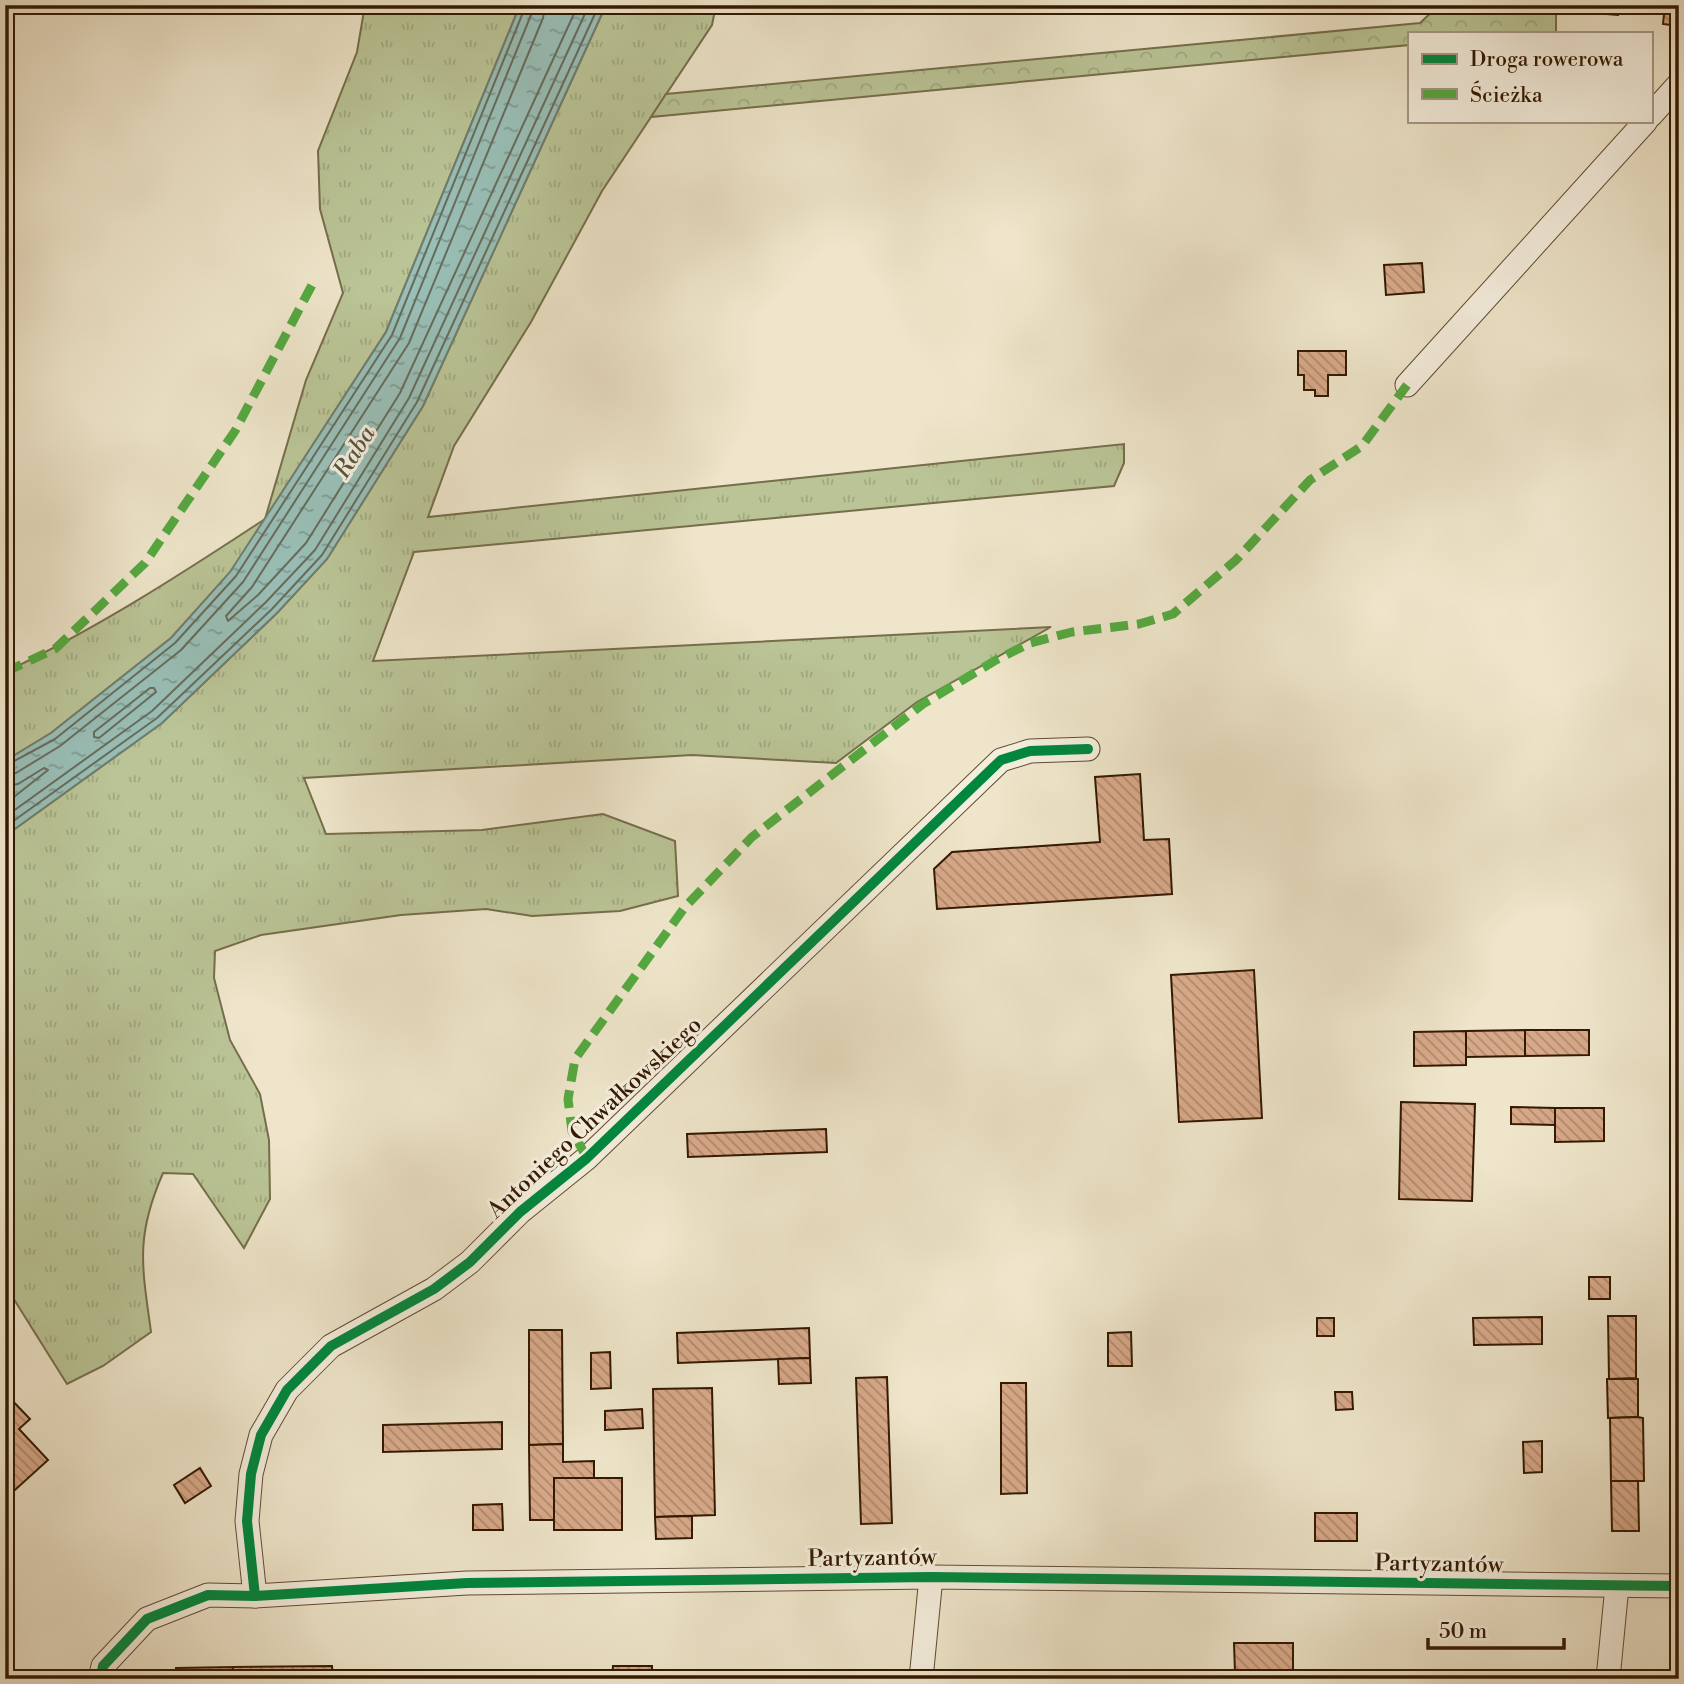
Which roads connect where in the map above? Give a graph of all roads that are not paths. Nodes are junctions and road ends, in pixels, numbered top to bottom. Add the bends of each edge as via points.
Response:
1 (1679, 84) edge
2 (1652, 114) edge
3 (1645, 122) edge
4 (1407, 385) dead end
5 (1088, 748) dead end
6 (931, 1577) junction
7 (1617, 1586) junction
8 (1679, 1586) edge
9 (255, 1596) junction
10 (100, 1679) edge
11 (921, 1679) edge
12 (1608, 1679) edge

1 - 2 street
3 - 4 street
5 - 9 street, Antoniego Chwałkowskiego via 1030,751 1001,760 587,1158 520,1212 470,1262 435,1289 331,1346 287,1390 261,1435 251,1474 247,1521
6 - 7 street, Partyzantów
6 - 9 street, Partyzantów via 467,1583
6 - 11 street
7 - 8 street, Partyzantów
7 - 12 street
9 - 10 street, Partyzantów via 208,1595 146,1619 103,1666

